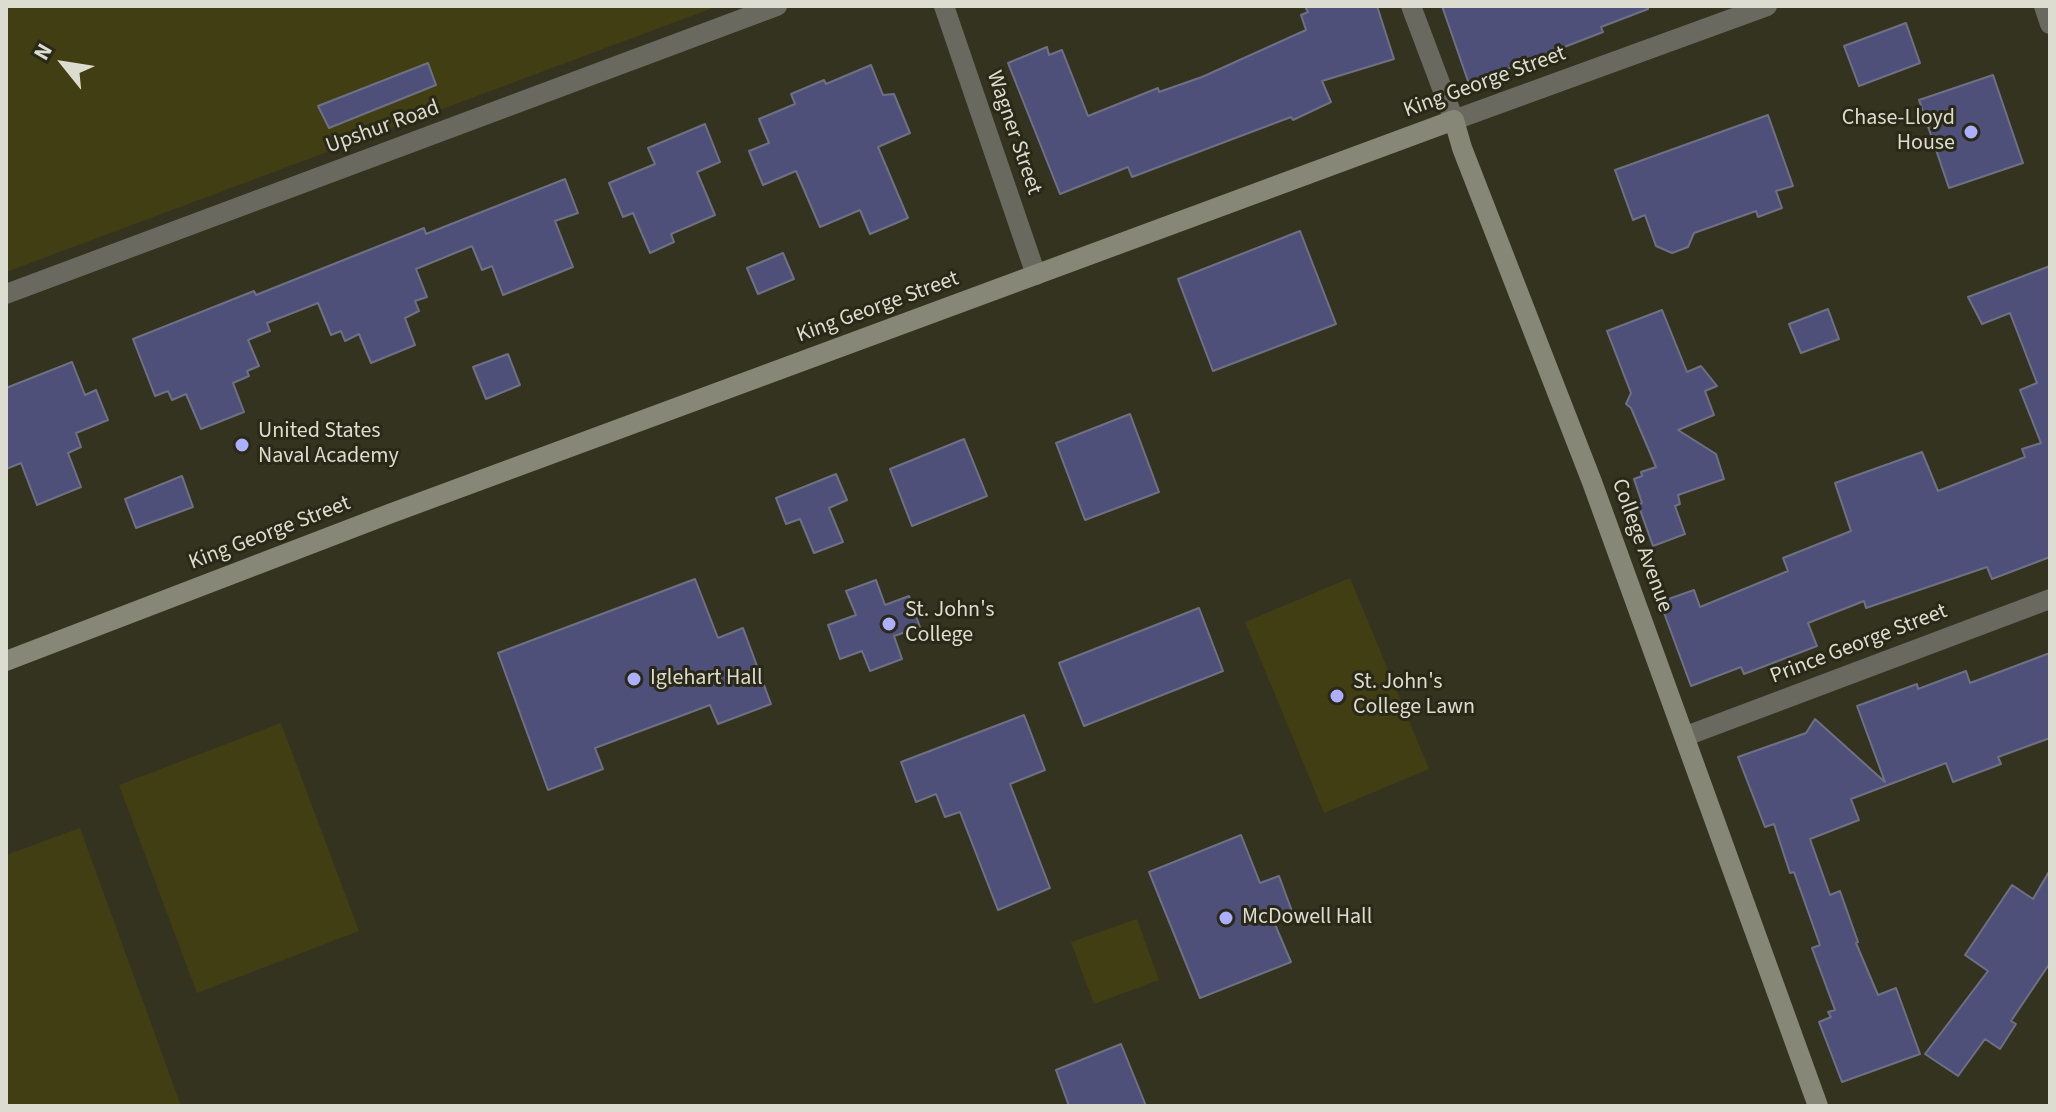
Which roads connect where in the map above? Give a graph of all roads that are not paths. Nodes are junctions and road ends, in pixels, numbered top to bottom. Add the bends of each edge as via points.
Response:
1 (777, 6) edge
2 (944, 6) edge
3 (1411, 6) edge
4 (1767, 6) edge
5 (2044, 6) edge
6 (2050, 24) edge
7 (1454, 120) junction
8 (1036, 275) junction
9 (6, 294) edge
10 (2050, 599) edge
11 (6, 661) edge
12 (1686, 736) junction
13 (1818, 1106) edge

1 - 9 street, Upshur Road
2 - 8 street, Wagner Street
3 - 7 street, College Avenue
4 - 7 street, King George Street
5 - 6 street
7 - 8 main road, King George Street
7 - 12 main road, College Avenue
8 - 11 main road, King George Street
10 - 12 street, Prince George Street
12 - 13 main road, College Avenue

